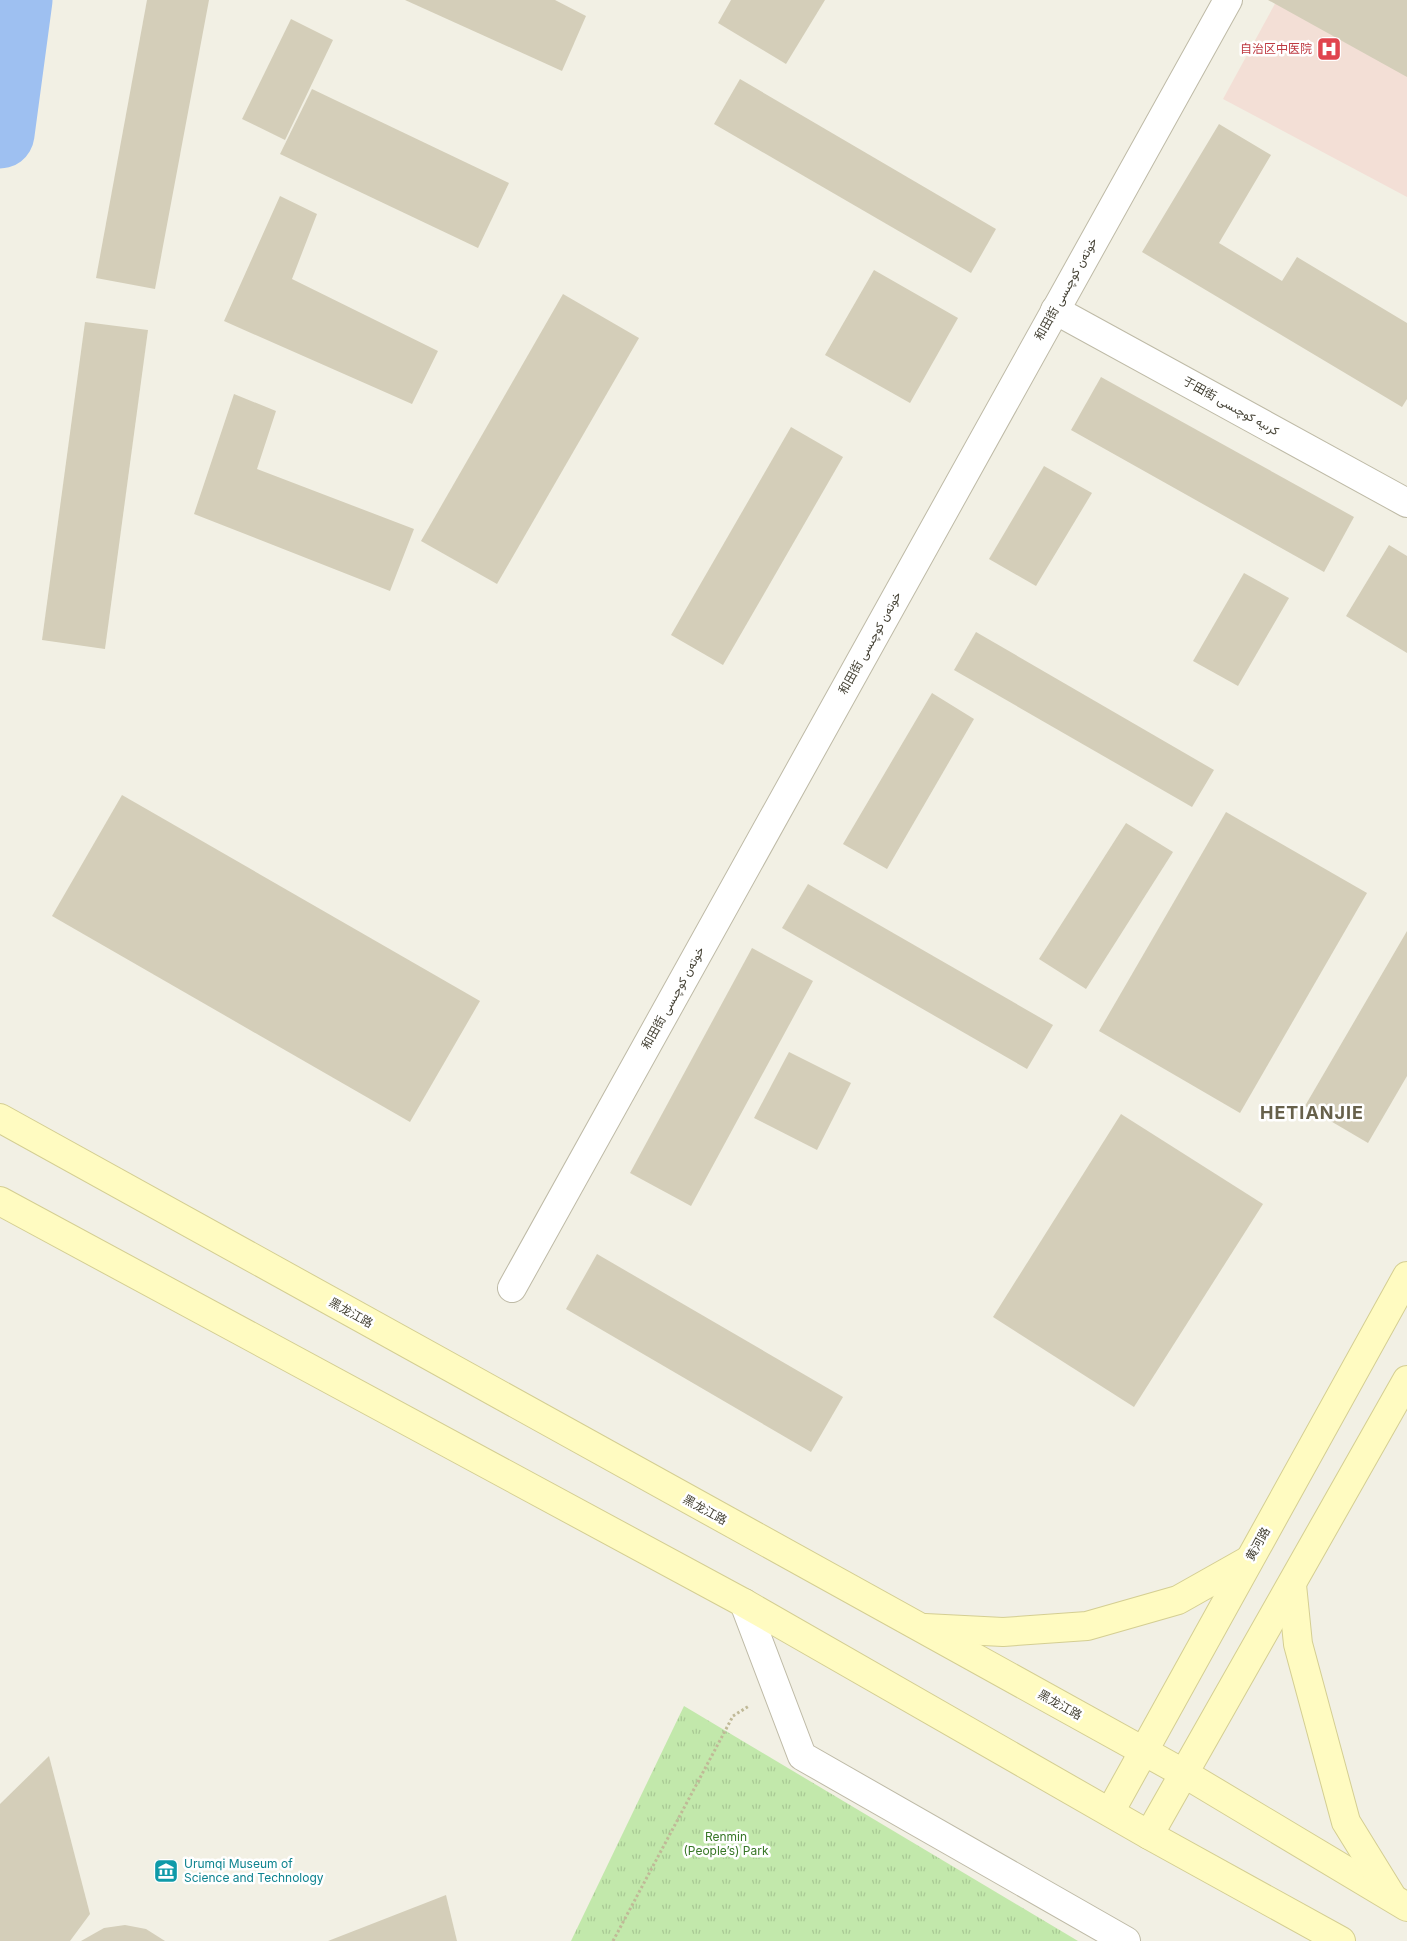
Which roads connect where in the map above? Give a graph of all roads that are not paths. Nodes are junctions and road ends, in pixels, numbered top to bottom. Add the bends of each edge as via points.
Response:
1 (1228, 0) edge
2 (1055, 310) junction
3 (1407, 502) edge
4 (0, 1118) edge
5 (0, 1201) edge
6 (1407, 1276) edge
7 (512, 1288) dead end
8 (1407, 1380) edge
9 (1249, 1560) junction
10 (1292, 1585) junction
11 (744, 1603) junction
12 (919, 1628) junction
13 (1144, 1751) junction
14 (1186, 1774) junction
15 (1110, 1812) junction
16 (1149, 1834) junction
17 (1400, 1903) edge
18 (1126, 1941) edge
19 (1341, 1941) edge

1 - 2 street, 和田街 خوتەن كوچىسى
2 - 3 street, 于田街 كرىيە كوچىسى
2 - 7 street, 和田街 خوتەن كوچىسى
4 - 12 main road, 黑龙江路
5 - 11 main road
6 - 9 main road, 黄河路
8 - 10 main road
9 - 12 main road via 1178,1600 1087,1626 1003,1632
9 - 13 main road, 黄河路
10 - 14 main road
10 - 17 main road via 1298,1644 1346,1822
11 - 15 main road
11 - 18 street via 802,1756
12 - 13 main road, 黑龙江路
13 - 14 main road, 黑龙江路
13 - 15 main road, 黄河路
14 - 16 main road
14 - 17 main road, 黑龙江路
15 - 16 main road
16 - 19 main road

